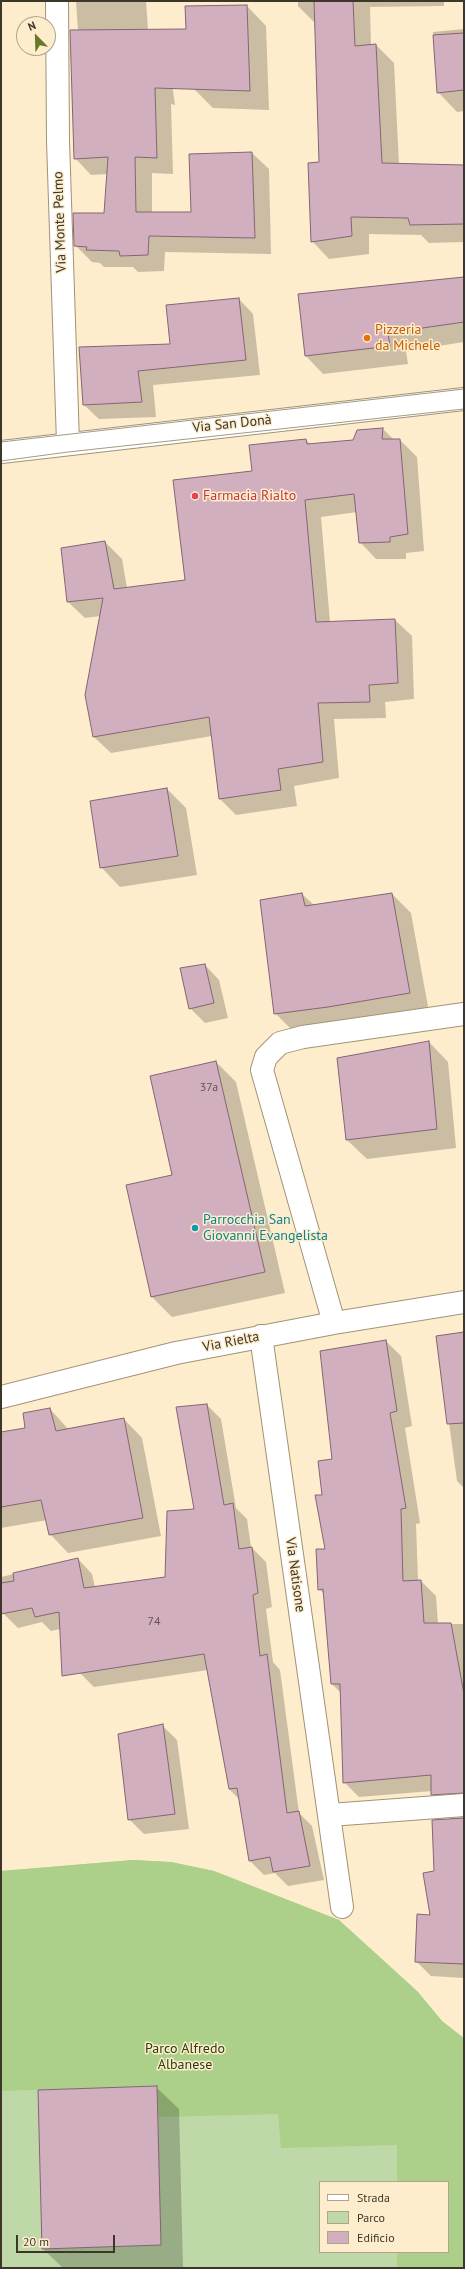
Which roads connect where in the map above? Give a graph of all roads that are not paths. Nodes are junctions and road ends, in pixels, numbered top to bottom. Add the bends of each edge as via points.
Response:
1 (57, 1) edge
2 (464, 399) edge
3 (68, 442) junction
4 (1, 452) edge
5 (464, 1014) edge
6 (464, 1302) edge
7 (334, 1323) junction
8 (261, 1336) junction
9 (1, 1397) edge
10 (464, 1805) edge
11 (330, 1815) junction
12 (342, 1906) dead end

1 - 3 street, Via Monte Pelmo via 58,140
2 - 3 street, Via San Donà
3 - 4 street, Via San Donà
5 - 7 street via 303,1037 280,1042 266,1057 262,1070
6 - 7 street, Via Rielta
7 - 8 street, Via Rielta
8 - 9 street, Via Rielta via 176,1353
8 - 11 street, Via Natisone
10 - 11 street
11 - 12 street, Via Natisone

